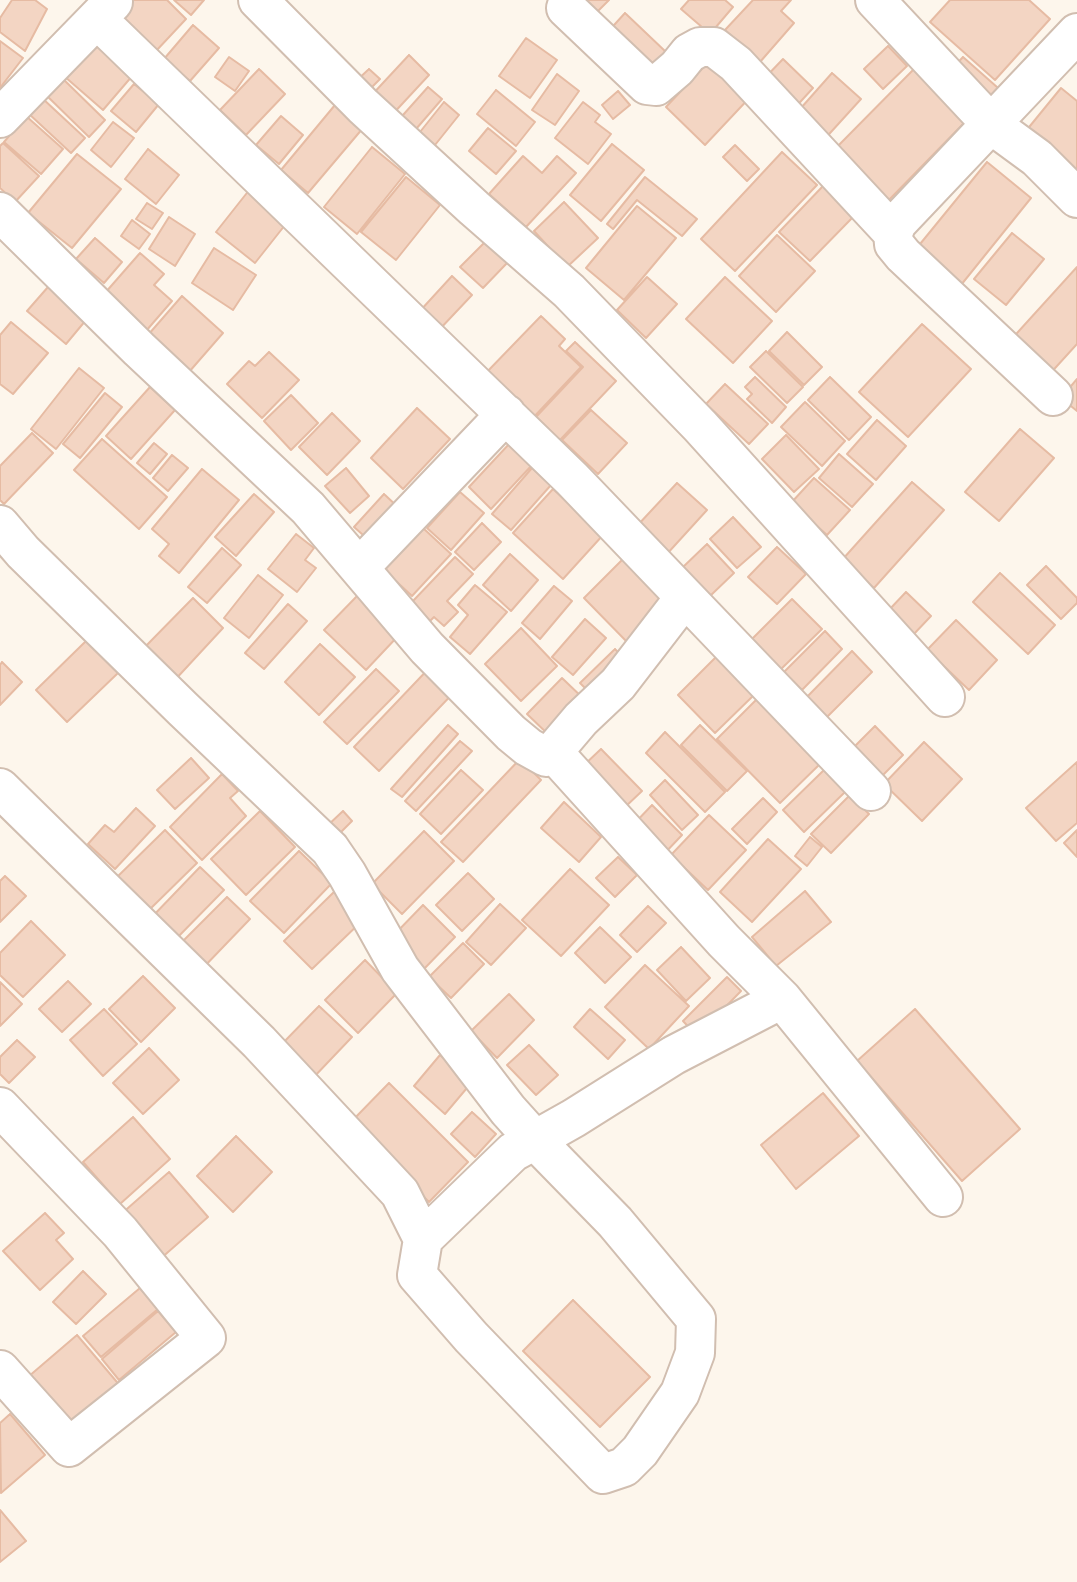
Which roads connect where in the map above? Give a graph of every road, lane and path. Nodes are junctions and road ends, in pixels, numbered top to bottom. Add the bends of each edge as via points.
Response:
1 (258, 0) edge
2 (875, 0) edge
3 (566, 8) dead end
4 (106, 9) edge
5 (1077, 33) edge
6 (0, 118) edge
7 (992, 125) junction
8 (1077, 198) edge
9 (0, 212) edge
10 (893, 233) junction
11 (1053, 396) dead end
12 (506, 414) junction
13 (0, 525) edge
14 (359, 568) junction
15 (685, 597) junction
16 (945, 697) dead end
17 (553, 752) junction
18 (0, 788) edge
19 (872, 791) dead end
20 (782, 999) junction
21 (0, 1107) edge
22 (535, 1140) junction
23 (943, 1197) dead end
24 (424, 1239) junction
25 (0, 1370) edge

1 - 16 street via 363,106 569,291 700,426
2 - 7 street
3 - 10 street via 647,85 656,86 689,53 713,47 736,64
4 - 6 street
4 - 12 street
5 - 7 street
7 - 8 street via 1037,158
7 - 10 street via 897,223
9 - 14 street via 308,508
10 - 11 street via 894,244 903,255
12 - 14 street
12 - 15 street
13 - 22 street via 330,849 400,969
14 - 17 street via 427,648 511,733 546,757
15 - 17 street via 618,684
15 - 19 street
17 - 20 street
18 - 24 street via 259,1042 400,1193
20 - 22 street via 674,1055
20 - 23 street
21 - 25 street via 120,1232 206,1338 69,1447
22 - 24 street via 513,1152
22 - 24 street via 615,1222 696,1319 695,1353 680,1393 624,1467 603,1474 471,1337 417,1275

